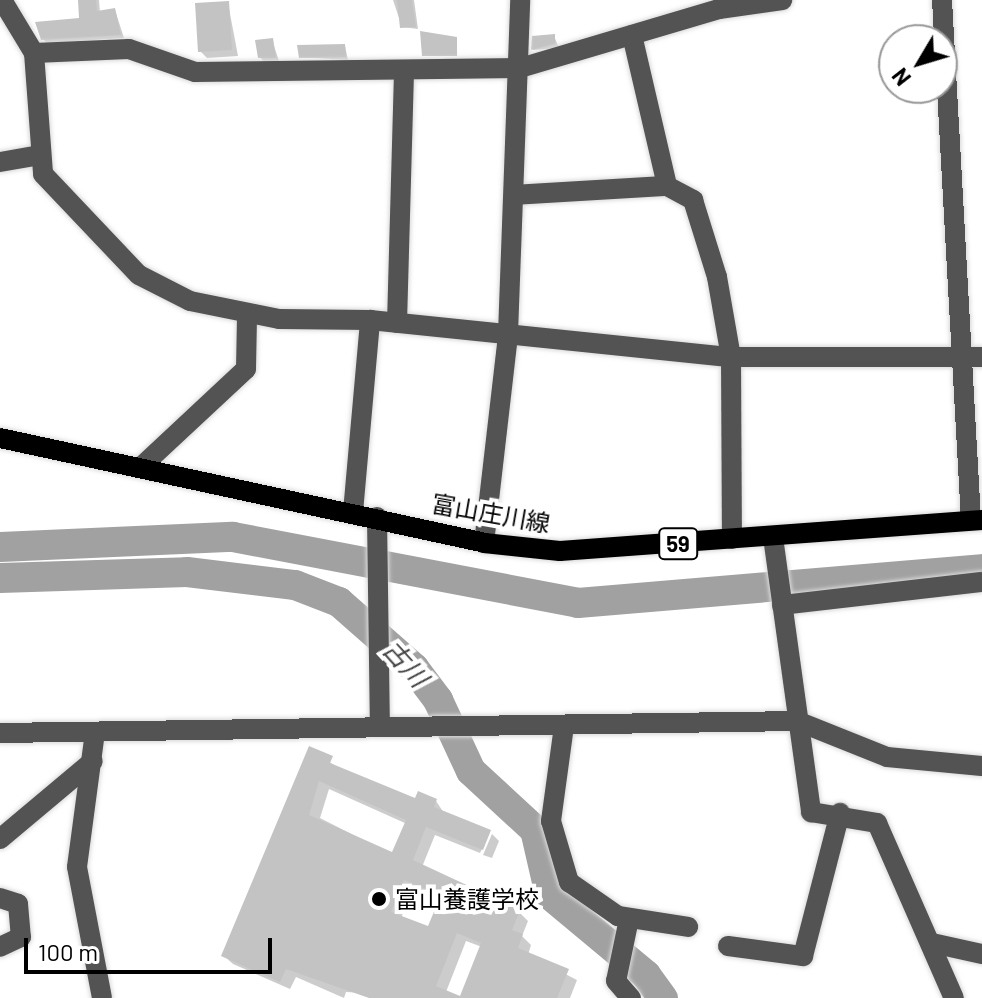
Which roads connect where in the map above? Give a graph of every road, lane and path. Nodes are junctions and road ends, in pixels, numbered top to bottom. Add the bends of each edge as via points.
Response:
1 (2, 0) edge
2 (520, 0) edge
3 (782, 0) edge
4 (942, 0) edge
5 (632, 35) junction
6 (34, 53) junction
7 (520, 68) junction
8 (404, 71) junction
9 (39, 155) junction
10 (0, 162) edge
11 (667, 186) junction
12 (514, 195) junction
13 (247, 316) junction
14 (370, 320) junction
15 (397, 323) junction
16 (508, 334) junction
17 (731, 357) junction
18 (972, 357) edge
19 (0, 438) edge
20 (142, 466) junction
21 (353, 512) junction
22 (377, 517) junction
23 (976, 520) edge
24 (773, 537) junction
25 (732, 539) junction
26 (484, 543) junction
27 (982, 582) edge
28 (782, 601) junction
29 (797, 721) junction
30 (380, 726) junction
31 (564, 726) junction
32 (95, 732) junction
33 (0, 733) edge
34 (93, 761) junction
35 (982, 766) edge
36 (840, 813) junction
37 (0, 839) edge
38 (0, 898) edge
39 (627, 926) junction
40 (688, 927) dead end
41 (932, 943) junction
42 (728, 946) dead end
43 (0, 947) edge
44 (982, 954) edge
45 (102, 998) edge
46 (631, 998) edge
47 (954, 998) edge

1 - 6 street
2 - 7 street
3 - 5 street
4 - 18 street
5 - 7 street
5 - 11 street
6 - 8 street via 129,49 195,72
6 - 9 street
7 - 8 street
7 - 12 street
8 - 15 street
9 - 10 street
9 - 13 street via 43,174 139,275 190,301
11 - 12 street
11 - 17 street via 693,200
12 - 16 street
13 - 14 street
13 - 20 street via 246,369
14 - 15 street
14 - 21 street
15 - 16 street
16 - 17 street
16 - 26 street
17 - 18 street
17 - 25 street
18 - 23 street
19 - 20 main road, 富山庄川線 / 59
20 - 21 main road, 富山庄川線 / 59
21 - 22 main road, 富山庄川線 / 59
22 - 26 main road, 富山庄川線 / 59
22 - 30 street
23 - 24 main road, 富山庄川線 / 59
24 - 25 main road, 富山庄川線 / 59
24 - 28 street
25 - 26 main road, 富山庄川線 / 59 via 560,551
27 - 28 street
28 - 29 street
29 - 31 street
29 - 35 street via 887,757
29 - 36 street via 811,812
30 - 31 street
30 - 32 street
31 - 39 street via 551,821 569,882
32 - 33 street
32 - 34 street
34 - 37 street
34 - 45 street via 77,867
36 - 41 street via 877,823
36 - 42 street via 803,956
38 - 43 street via 18,904 21,937
39 - 40 street
39 - 46 street via 616,981
41 - 44 street
41 - 47 street

